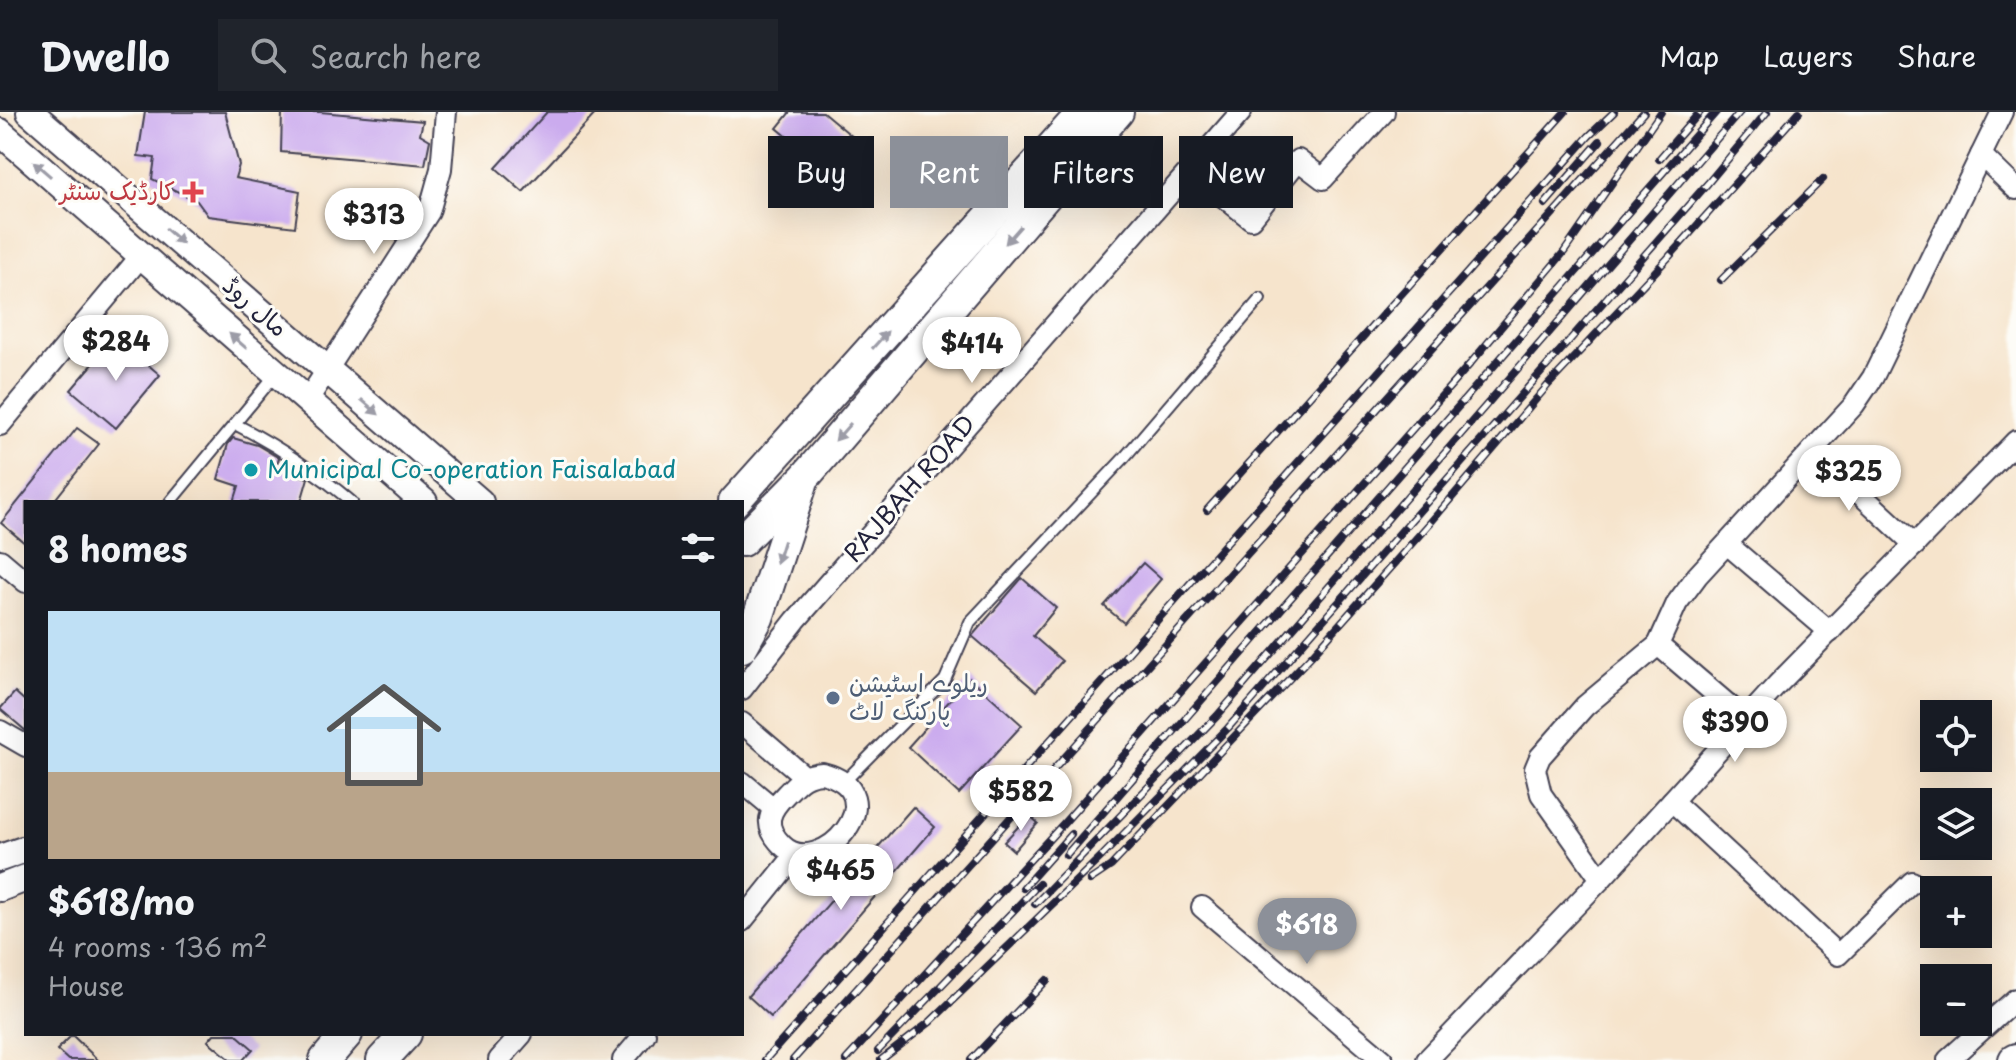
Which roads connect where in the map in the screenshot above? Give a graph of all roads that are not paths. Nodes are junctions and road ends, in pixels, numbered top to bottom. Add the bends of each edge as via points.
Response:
1 (30, 112) edge
2 (446, 112) edge
3 (1083, 112) edge
4 (1118, 112) edge
5 (1241, 112) edge
6 (1384, 112) edge
7 (2002, 112) edge
8 (0, 132) edge
9 (1220, 136) edge
10 (1981, 155) junction
11 (1293, 166) edge
12 (1179, 183) edge
13 (2016, 189) edge
14 (1237, 208) edge
15 (1260, 208) edge
16 (141, 256) junction
17 (1260, 299) dead end
18 (328, 369) junction
19 (276, 374) junction
20 (307, 401) junction
21 (235, 424) junction
22 (0, 425) edge
23 (2016, 441) edge
24 (1813, 450) junction
25 (804, 478) junction
26 (172, 500) edge
27 (350, 500) edge
28 (422, 500) edge
29 (478, 500) edge
30 (736, 500) edge
31 (744, 539) edge
32 (1727, 544) junction
33 (1915, 545) junction
34 (0, 560) edge
35 (24, 580) edge
36 (1830, 632) junction
37 (744, 643) edge
38 (1658, 645) junction
39 (744, 686) edge
40 (1746, 720) junction
41 (744, 725) edge
42 (0, 731) edge
43 (24, 745) edge
44 (804, 776) junction
45 (845, 781) junction
46 (744, 784) edge
47 (1672, 801) junction
48 (772, 807) junction
49 (24, 850) edge
50 (796, 854) junction
51 (0, 858) edge
52 (24, 879) edge
53 (1601, 879) junction
54 (1912, 882) dead end
55 (0, 888) edge
56 (1202, 907) dead end
57 (744, 919) edge
58 (2016, 999) edge
59 (345, 1036) edge
60 (520, 1036) edge
61 (643, 1036) edge
62 (325, 1060) edge
63 (499, 1060) edge
64 (623, 1060) edge
65 (1383, 1060) edge
66 (1427, 1060) edge
67 (1948, 1060) edge

1 -> 18 main road, مال روڈ
2 - 18 street via 441,169 429,212
30 -> 3 main road
4 -> 25 main road
5 - 9 street, RAJBAH ROAD
6 - 11 street via 1323,179 1298,160
7 - 10 street
16 -> 8 main road, مال روڈ
10 - 13 street
10 - 24 street via 1873,377
12 - 39 street, RAJBAH ROAD via 796,620
14 - 15 street via 1251,219
19 -> 16 main road, مال روڈ
16 - 22 street
17 - 45 lane via 1124,458 970,622 945,680
18 - 20 street
18 -> 29 main road, مال روڈ
19 - 20 main road, مال روڈ
19 - 21 lane
20 - 28 main road, مال روڈ
21 - 26 lane
21 - 27 lane via 282,449
23 - 33 street
24 - 32 street
24 - 33 street
25 - 31 main road
25 -> 37 main road via 758,618
32 - 36 street
32 - 38 street via 1677,603
33 - 36 street
34 - 35 street
36 - 40 street
38 - 40 street
38 - 53 street via 1585,706 1535,769 1541,794
40 - 47 street
41 - 44 street
42 - 43 street
44 - 45 street via 822,773
44 - 48 street
45 - 50 street via 856,803 846,828 825,850
46 - 48 street
47 - 53 street
47 - 54 street via 1838,955
48 - 50 street via 769,817 778,842
49 - 51 main road
50 - 57 street
52 - 55 main road
53 - 66 street
56 - 65 street
58 - 67 street
59 - 62 main road
60 - 63 street
61 - 64 street

